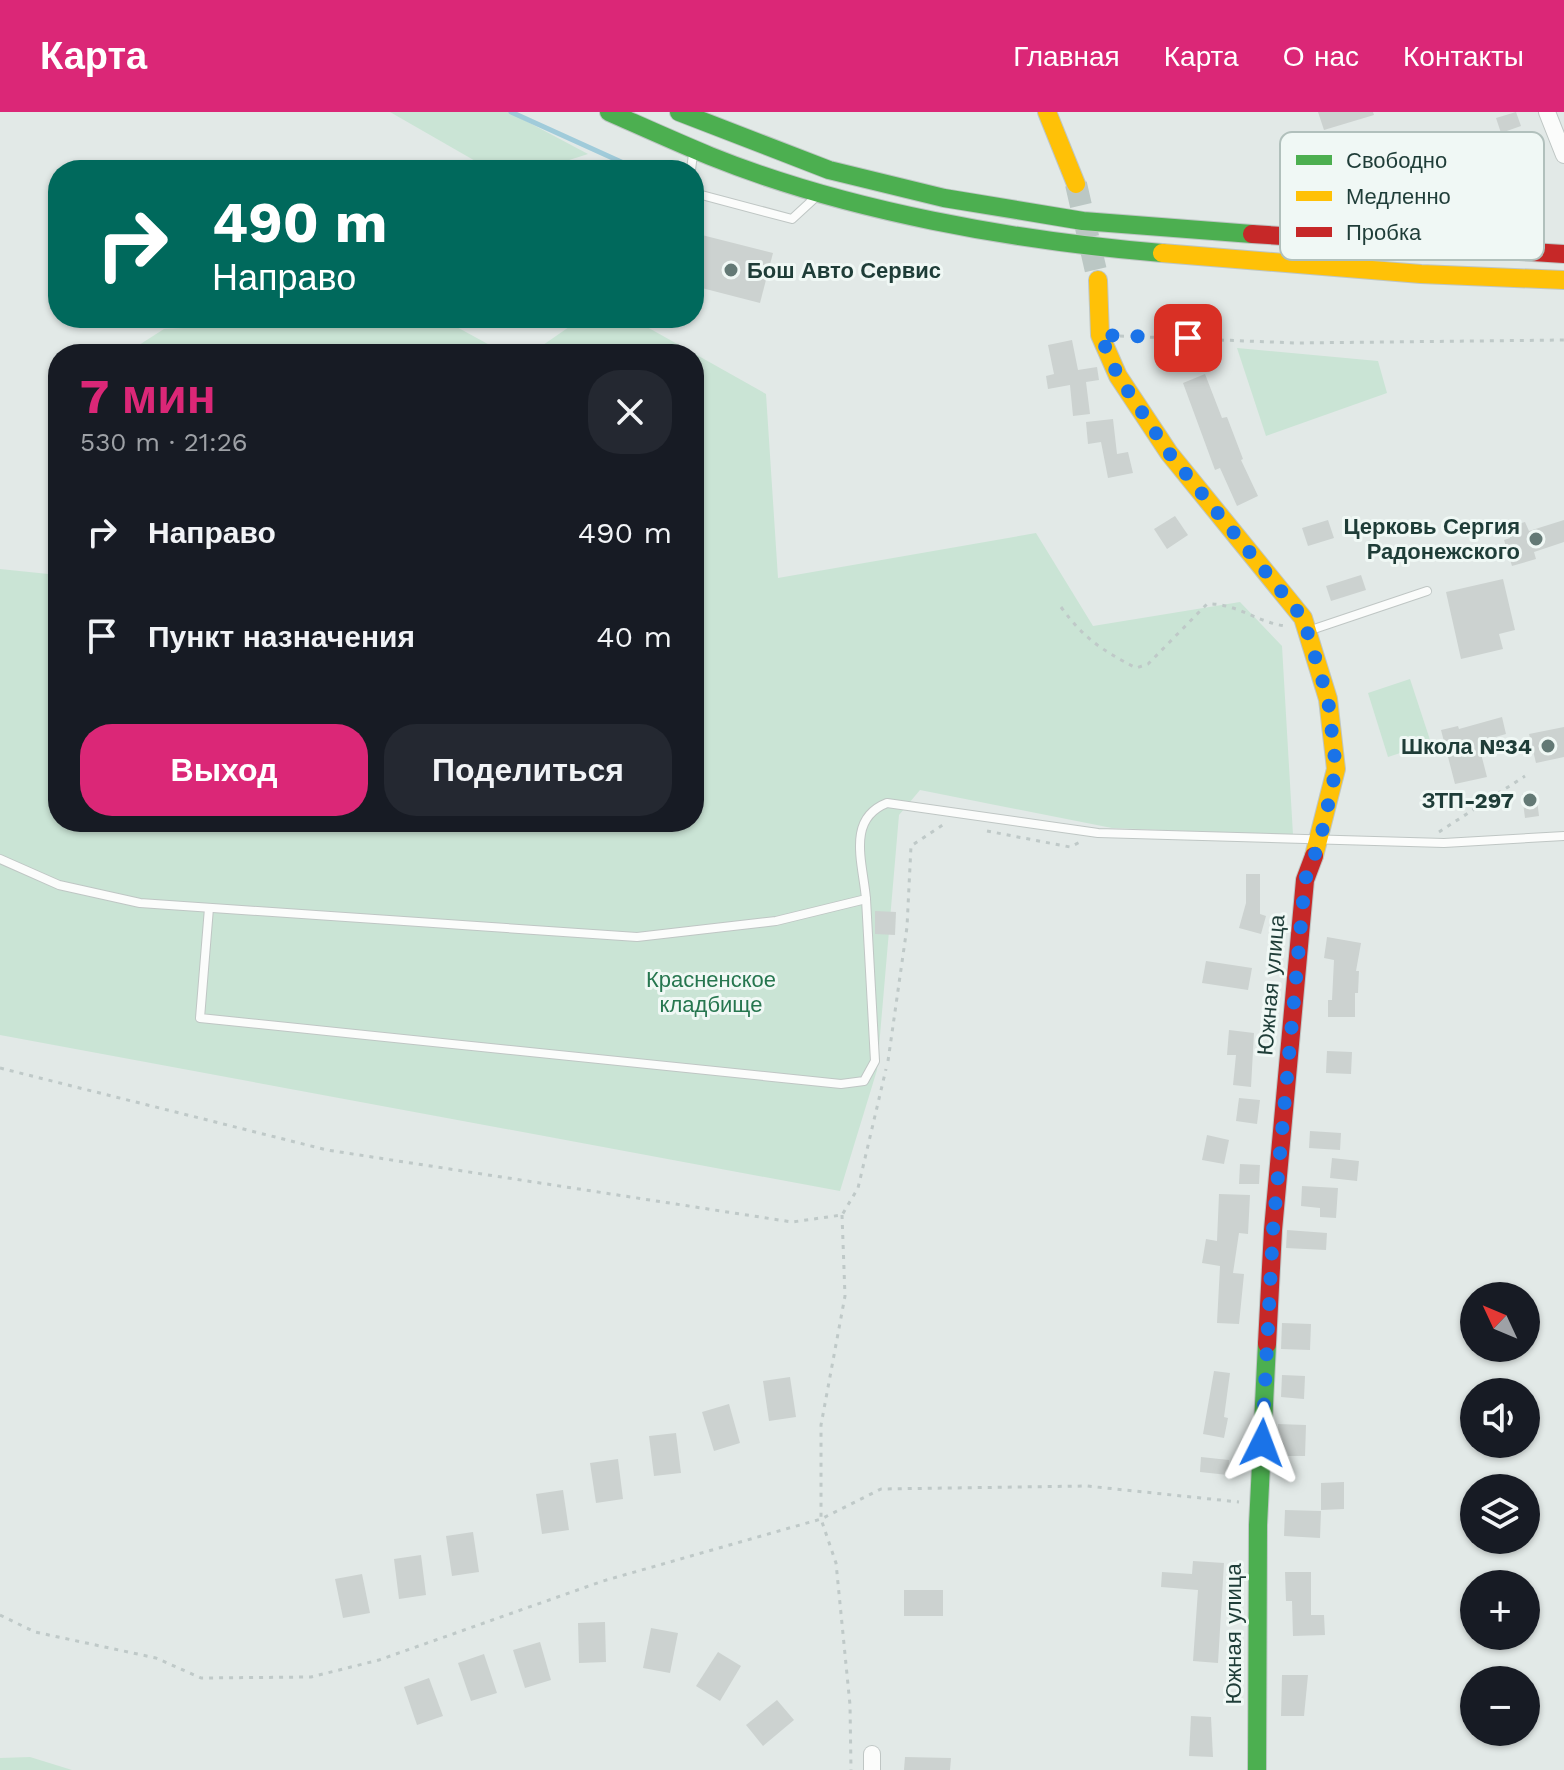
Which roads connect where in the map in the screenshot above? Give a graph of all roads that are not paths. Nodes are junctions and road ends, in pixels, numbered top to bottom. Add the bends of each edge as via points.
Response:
1 (609, 112) edge
2 (679, 112) edge
3 (1047, 112) edge
4 (1547, 112) edge
5 (694, 149) junction
6 (1564, 155) edge
7 (692, 160) edge
8 (1076, 184) tunnel mouth
9 (821, 192) junction
10 (704, 196) edge
11 (1280, 236) edge
12 (1544, 253) edge
13 (1564, 254) edge
14 (1098, 280) tunnel mouth
15 (1564, 280) edge
16 (1427, 591) dead end
17 (1307, 632) junction
18 (1564, 836) edge
19 (1320, 841) junction
20 (0, 859) edge
21 (866, 899) junction
22 (209, 908) junction
23 (1257, 1770) edge

1 - 5 main road
2 - 11 main road via 829,170 975,203 1083,221
3 - 8 main road
4 - 6 street
5 - 7 lane
5 - 9 main road
9 - 10 lane via 792,219
9 - 15 main road via 937,221 1079,246 1421,274
12 - 13 main road
14 - 17 main road, Южная улица via 1100,335 1118,376 1169,453 1303,618
16 - 17 lane
17 - 19 main road, Южная улица via 1328,699 1336,769
18 - 19 lane via 1428,843
19 - 21 lane via 1098,833 887,803 872,809 860,831
19 - 23 main road, Южная улица via 1305,880 1273,1230 1259,1504
20 - 22 lane via 59,885 140,903
21 - 22 lane via 776,921 637,937
21 - 22 lane via 875,1061 864,1081 841,1084 200,1018

